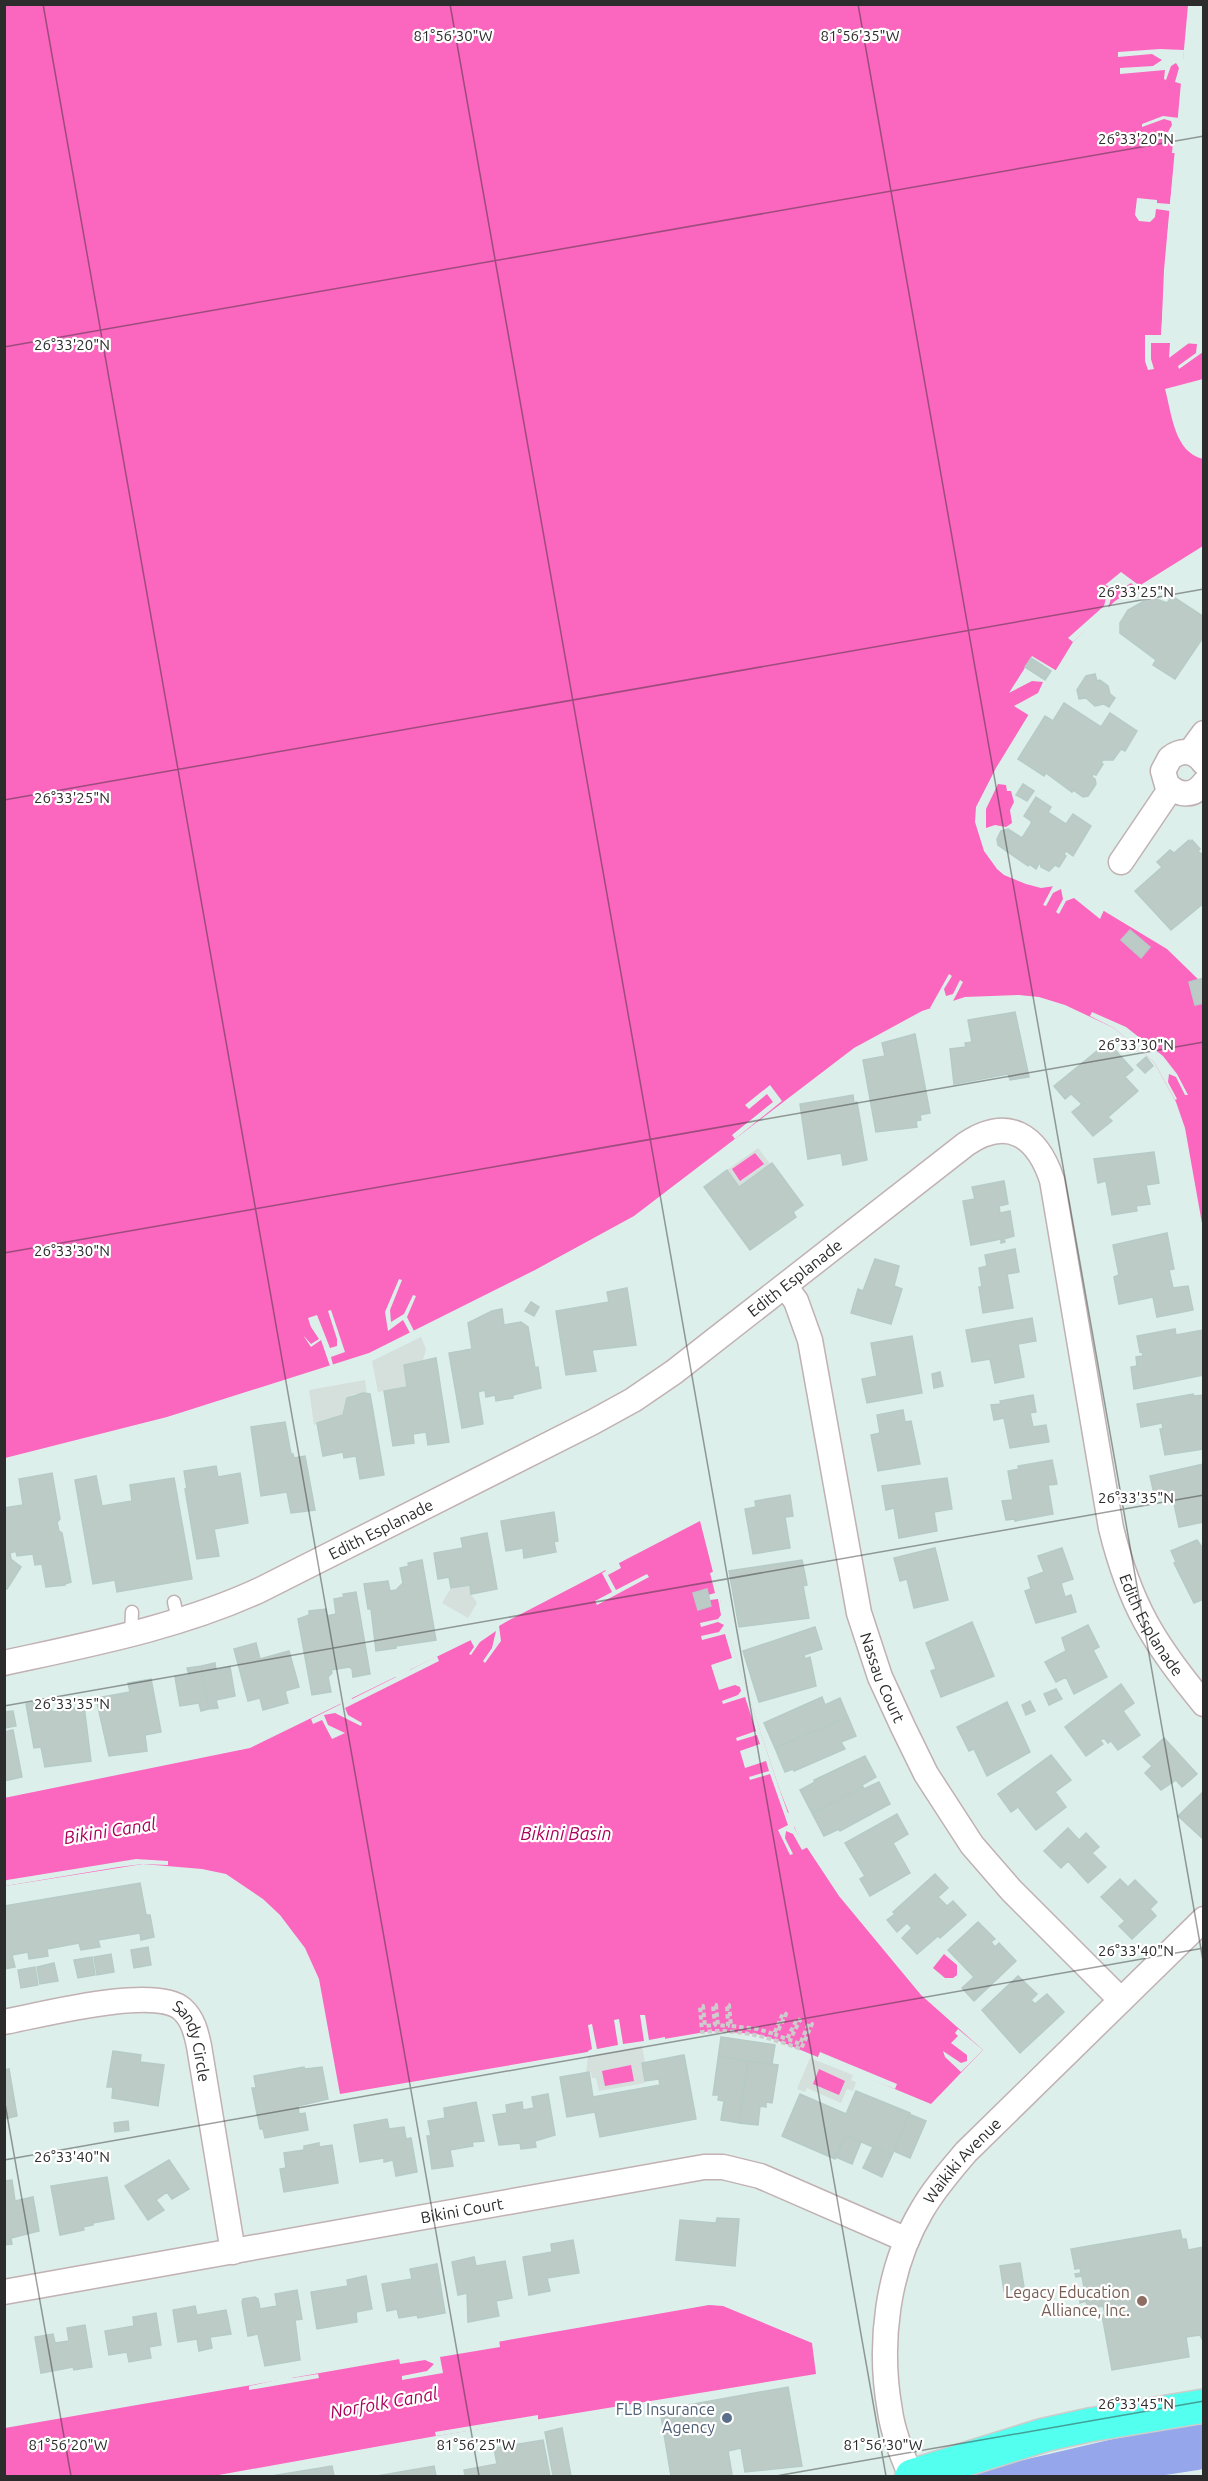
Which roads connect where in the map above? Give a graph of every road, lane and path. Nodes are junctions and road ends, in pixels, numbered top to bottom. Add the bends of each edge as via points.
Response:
1 (1199, 749) edge
2 (1203, 783) edge
3 (1170, 788) junction
4 (1121, 862) dead end
5 (785, 1286) junction
6 (4, 1663) edge
7 (1203, 1704) edge
8 (1203, 1919) edge
9 (1121, 2000) junction
10 (4, 2022) edge
11 (731, 2026) joint
12 (907, 2240) junction
13 (233, 2252) junction
14 (4, 2292) edge
15 (1203, 2406) edge
16 (911, 2476) edge

1 - 3 street via 1176,754 1165,764 1164,779
2 - 3 street via 1187,794
3 - 4 street
5 - 6 street, Edith Esplanade via 674,1372 603,1416 257,1592 214,1609 176,1611
5 - 7 street, Edith Esplanade via 973,1139 1007,1130 1031,1142 1046,1161 1052,1180 1111,1528 1125,1579 1157,1643
5 - 9 street, Nassau Court via 796,1301 810,1340 859,1613 876,1666 903,1728 936,1790 972,1845 1011,1890
8 - 9 street, Waikiki Avenue
9 - 12 street, Waikiki Avenue via 966,2152 934,2191
10 - 13 street, Sandy Circle via 143,1998 170,2002 181,2008 194,2024 199,2046
11 - 11 path via 774,2034 783,2013 786,2014 776,2035 787,2039 797,2019 800,2020 790,2040 800,2044 809,2023 812,2024 801,2049 758,2034 702,2032 700,2007 703,2006 705,2026 715,2025 716,2005 718,2025 728,2026 729,2005
12 - 13 street, Bikini Court via 760,2176 723,2167 704,2167
12 - 16 street, Waikiki Avenue via 886,2321 886,2368 890,2412
13 - 14 street, Bikini Court
15 - 16 main road via 1044,2435

